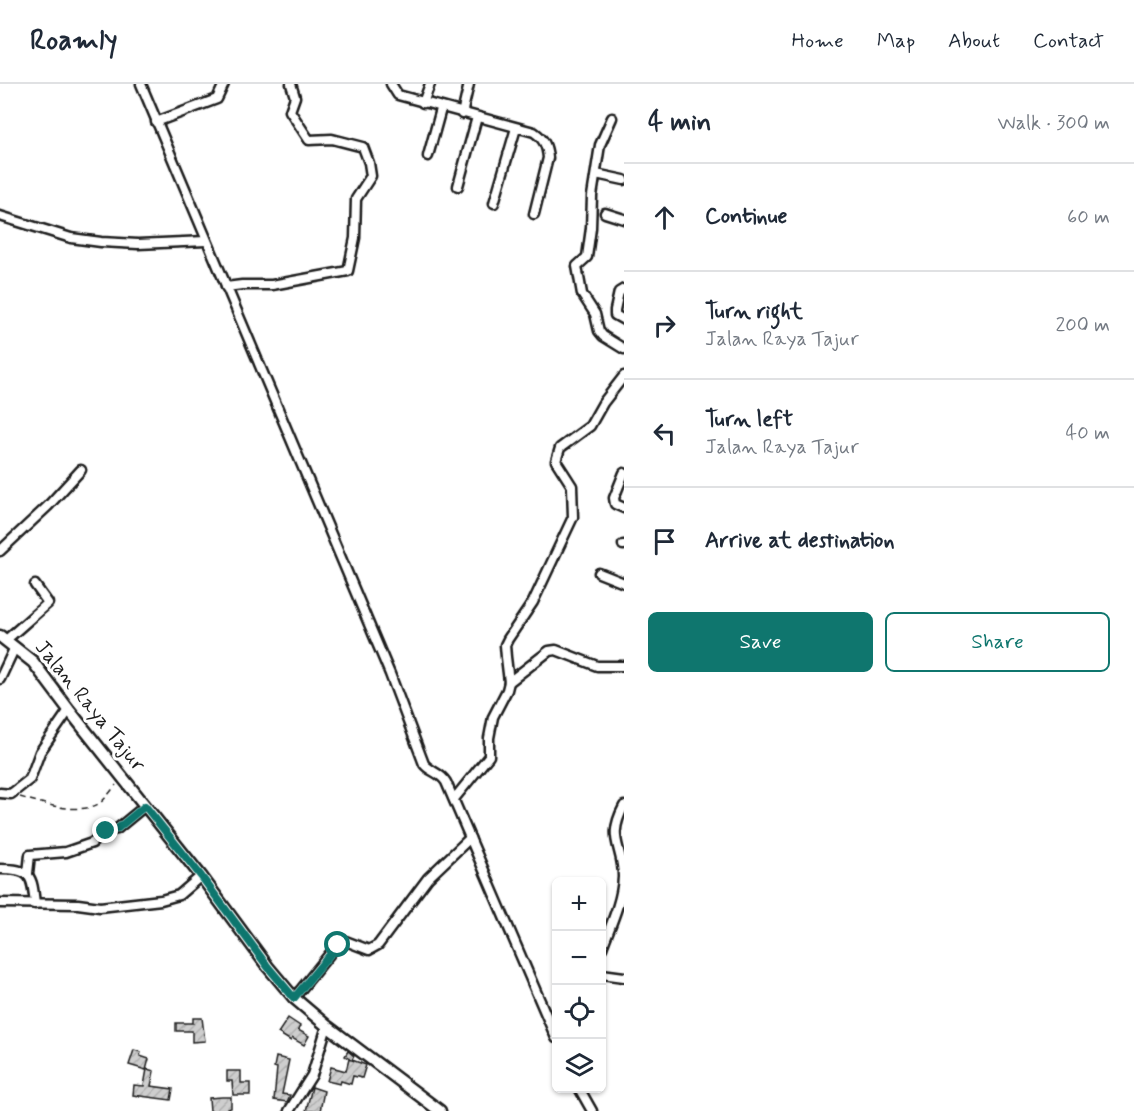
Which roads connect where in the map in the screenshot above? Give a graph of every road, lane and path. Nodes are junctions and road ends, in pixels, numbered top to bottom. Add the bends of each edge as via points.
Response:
1 (141, 84) edge
2 (224, 84) edge
3 (291, 84) edge
4 (391, 84) edge
5 (430, 84) edge
6 (469, 84) edge
7 (423, 103) junction
8 (441, 109) junction
9 (462, 114) junction
10 (477, 117) junction
11 (612, 118) dead end
12 (156, 122) junction
13 (516, 128) junction
14 (428, 156) dead end
15 (596, 174) junction
16 (624, 180) edge
17 (459, 186) dead end
18 (494, 204) dead end
19 (605, 213) dead end
20 (534, 214) dead end
21 (0, 216) edge
22 (624, 219) edge
23 (206, 241) junction
24 (226, 287) junction
25 (624, 289) edge
26 (624, 320) edge
27 (624, 350) edge
28 (624, 376) edge
29 (81, 470) dead end
30 (624, 473) edge
31 (624, 507) edge
32 (0, 551) edge
33 (600, 573) dead end
34 (624, 583) edge
35 (36, 585) dead end
36 (7, 641) edge
37 (624, 666) edge
38 (0, 679) edge
39 (509, 682) junction
40 (69, 710) junction
41 (122, 776) junction
42 (0, 794) edge
43 (10, 794) junction
44 (454, 799) junction
45 (145, 806) junction
46 (624, 806) edge
47 (470, 838) junction
48 (0, 869) edge
49 (28, 873) junction
50 (201, 876) junction
51 (0, 903) edge
52 (35, 904) junction
53 (606, 937) edge
54 (606, 975) edge
55 (624, 977) edge
56 (294, 998) junction
57 (327, 1026) junction
58 (552, 1029) edge
59 (581, 1093) edge
60 (289, 1111) edge
61 (440, 1111) edge
62 (592, 1111) edge

1 - 12 street
2 - 12 street via 217,99
3 - 24 street via 296,97 290,111 309,140 332,139 363,147 369,163 372,176 357,199 348,271 272,285
4 - 7 street via 398,95
5 - 7 street
6 - 9 street
7 - 8 street
8 - 9 street
8 - 14 street
9 - 10 street
10 - 13 street
10 - 17 street
11 - 15 street via 600,145
12 - 23 street
13 - 18 street
13 - 20 street via 534,132 548,149
15 - 16 street
15 - 27 street via 587,257 577,266 579,286 595,314 599,331
19 - 22 street
21 - 23 street via 70,238 101,242
23 - 24 street
24 - 44 street via 390,674 424,764 444,778
25 - 26 street via 619,292 615,315
28 - 39 street via 590,426 560,448 556,461 572,486 573,517 533,602 505,645
29 - 32 street
30 - 31 street via 614,498 615,504
33 - 34 street
35 - 36 street via 48,603
36 - 38 street
36 - 40 main road, Jalan Raya Tajur via 33,662
37 - 39 street via 597,666 556,650 549,651
39 - 44 street via 493,717 489,756
40 - 41 main road, Jalan Raya Tajur
40 - 43 street via 40,752 30,779
41 - 43 path via 103,800 90,807 54,807
41 - 45 main road, Jalan Raya Tajur
42 - 43 street
44 - 47 street
45 - 49 street via 92,843 66,852 30,855
45 - 50 main road, Jalan Raya Tajur
46 - 53 street via 615,824 622,885
47 - 56 street via 428,878 378,945 369,950 344,940
47 - 58 street
48 - 49 street
49 - 52 street
50 - 52 street via 179,895 161,900 100,907
50 - 56 main road, Jalan Raya Tajur
51 - 52 street
54 - 55 street
56 - 57 main road, Jalan Raya Tajur
57 - 60 street via 312,1075
57 - 61 main road, Jalan Raya Tajur
59 - 62 street

